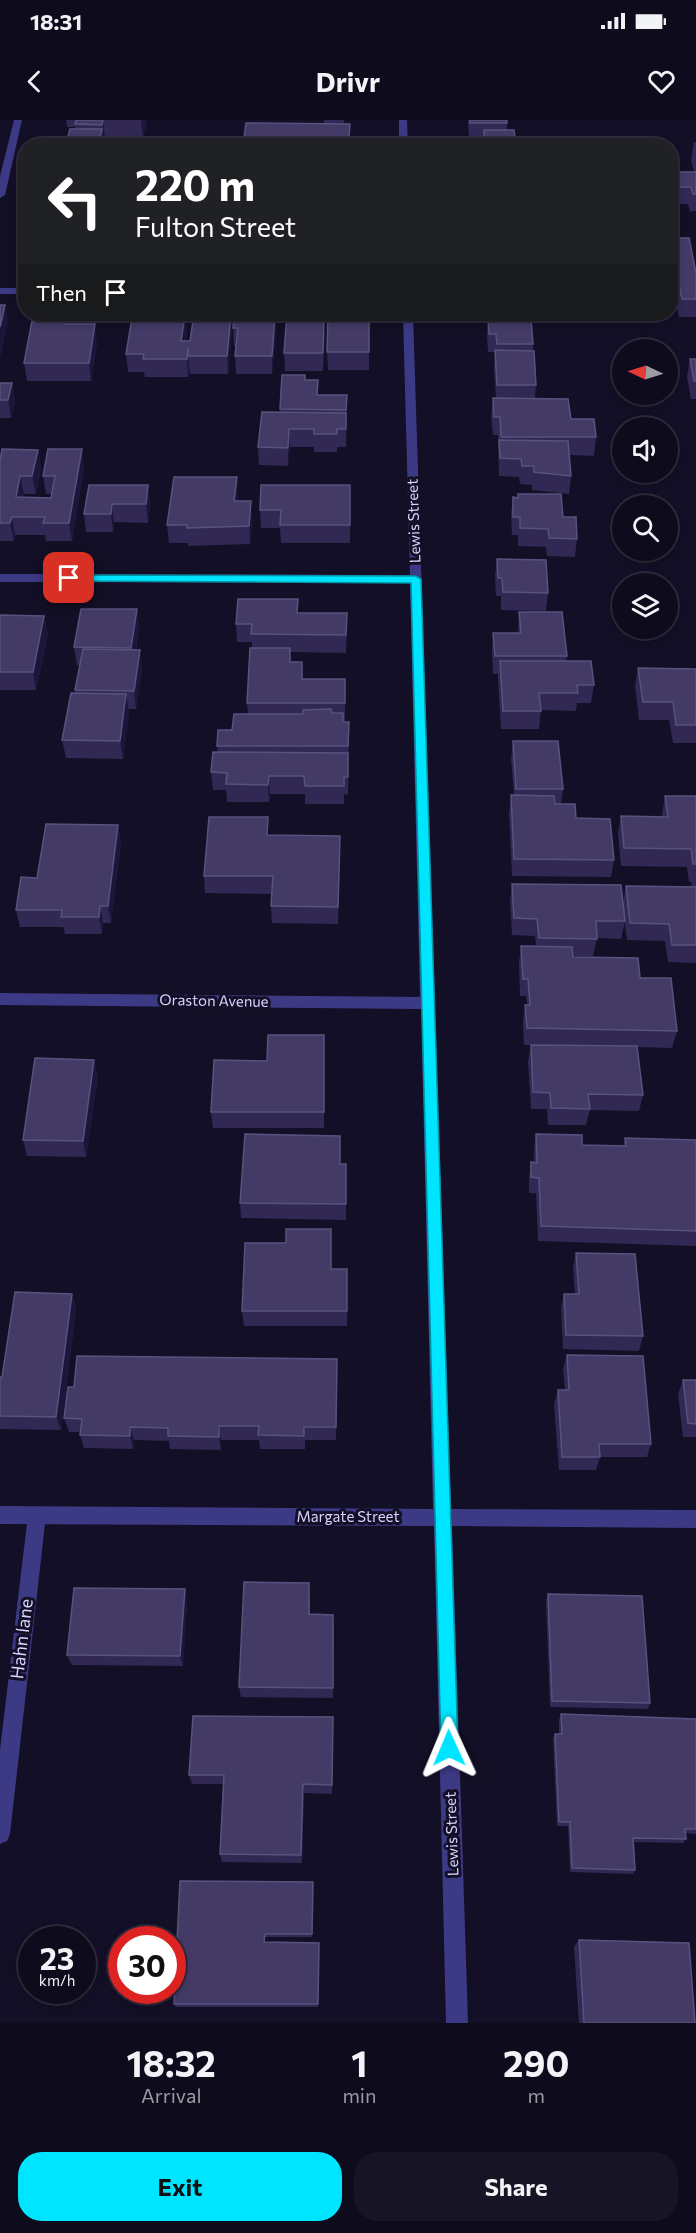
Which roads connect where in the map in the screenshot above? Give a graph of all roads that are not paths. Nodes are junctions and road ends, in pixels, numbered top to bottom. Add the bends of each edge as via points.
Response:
1 (18, 120) edge
2 (403, 120) edge
3 (404, 138) edge
4 (0, 195) edge
5 (0, 291) edge
6 (18, 291) edge
7 (408, 321) edge
8 (0, 578) edge
9 (416, 579) junction
10 (0, 999) edge
11 (428, 1003) junction
12 (0, 1515) edge
13 (37, 1515) junction
14 (443, 1518) junction
15 (696, 1519) edge
16 (0, 1834) edge
17 (457, 2023) edge

1 - 4 street
2 - 3 street
5 - 6 street
7 - 9 street, Lewis Street
8 - 9 street
9 - 11 street, Lewis Street
10 - 11 street, Oraston Avenue
11 - 14 street, Lewis Street
12 - 13 street, Margate Street
13 - 14 street, Margate Street
13 - 16 street, Hahn lane
14 - 15 street, Margate Street
14 - 17 street, Lewis Street

